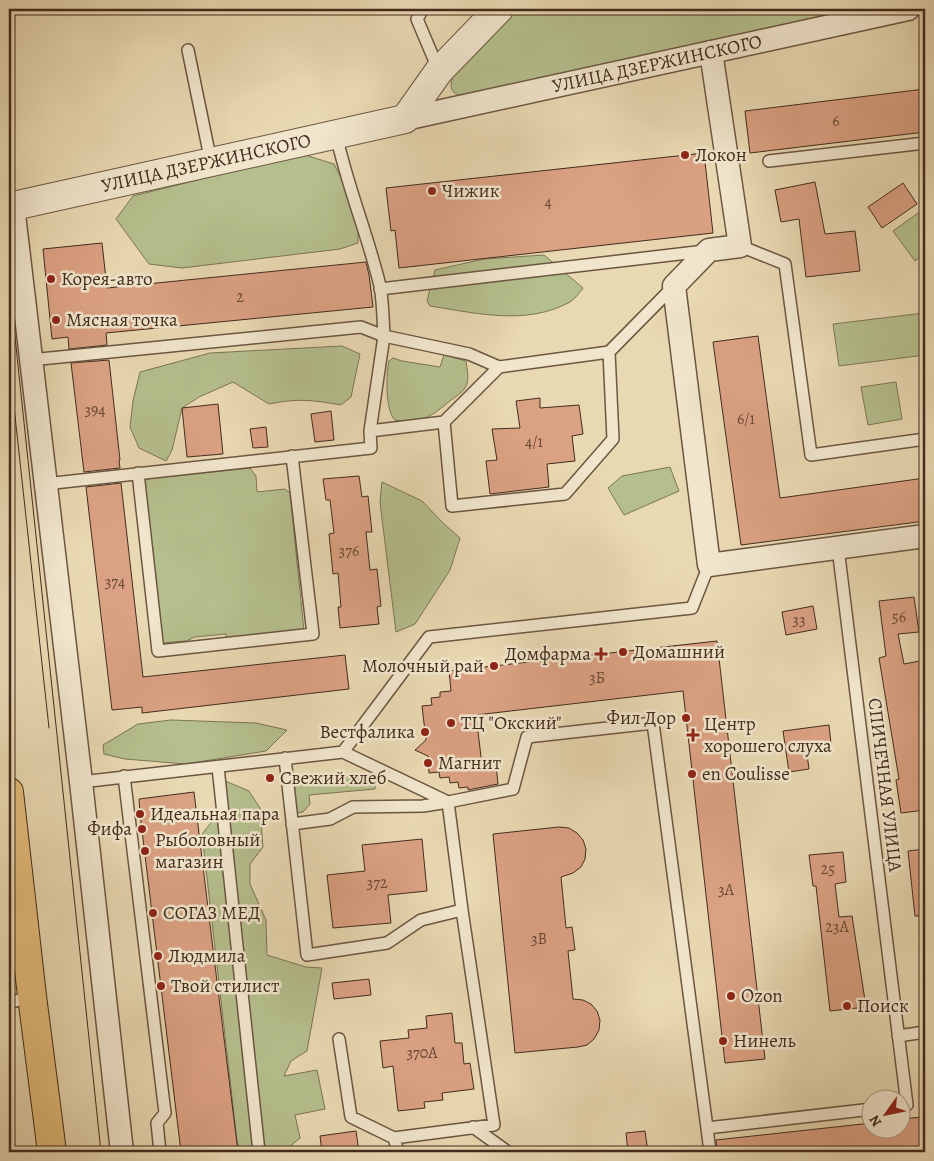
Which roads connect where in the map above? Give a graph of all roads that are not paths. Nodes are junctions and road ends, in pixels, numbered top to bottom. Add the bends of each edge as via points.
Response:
1 (423, 9) edge
2 (499, 9) edge
3 (908, 9) edge
4 (188, 50) dead end
5 (711, 52) junction
6 (439, 71) junction
7 (405, 120) junction
8 (336, 134) junction
9 (925, 142) edge
10 (211, 162) junction
11 (770, 162) dead end
12 (11, 207) edge
13 (740, 246) junction
14 (709, 250) junction
15 (674, 286) junction
16 (380, 289) junction
17 (384, 336) junction
18 (609, 352) junction
19 (30, 360) junction
20 (499, 367) junction
21 (444, 422) junction
22 (370, 431) junction
23 (925, 439) edge
24 (292, 456) junction
25 (138, 473) junction
26 (45, 484) junction
27 (925, 536) edge
28 (838, 548) junction
29 (709, 565) junction
30 (343, 752) junction
31 (285, 758) junction
32 (218, 767) junction
33 (124, 776) junction
34 (81, 782) junction
35 (9, 792) edge
36 (448, 802) junction
37 (292, 824) junction
38 (462, 910) junction
39 (20, 999) edge
40 (898, 1031) junction
41 (925, 1032) edge
42 (339, 1039) dead end
43 (905, 1088) edge
44 (862, 1110) edge
45 (473, 1127) junction
46 (707, 1128) junction
47 (394, 1138) junction
48 (52, 1152) edge
49 (122, 1152) edge
50 (160, 1152) edge
51 (259, 1152) edge
52 (398, 1152) edge
53 (508, 1152) edge
54 (710, 1152) edge

1 - 6 lane via 416,19
2 - 6 street
3 - 5 street, УЛИЦА ДЗЕРЖИНСКОГО
4 - 10 lane
5 - 7 street, УЛИЦА ДЗЕРЖИНСКОГО
5 - 13 street
6 - 7 street
7 - 8 street, УЛИЦА ДЗЕРЖИНСКОГО
8 - 10 street, УЛИЦА ДЗЕРЖИНСКОГО
8 - 16 lane via 342,165 365,228
9 - 11 lane
10 - 12 street, УЛИЦА ДЗЕРЖИНСКОГО
12 - 19 street
13 - 14 street
13 - 23 lane via 785,264 811,455
14 - 15 street
14 - 16 lane
15 - 18 lane
15 - 29 street
16 - 17 lane
17 - 19 lane via 361,327
17 - 20 lane via 469,354
17 - 22 lane
18 - 20 lane
18 - 21 lane via 613,438 565,494 452,506
19 - 26 street
20 - 21 lane
21 - 22 lane
22 - 24 lane via 371,448
24 - 25 lane
24 - 25 lane via 313,634 158,652
25 - 26 lane
26 - 34 street
27 - 28 street
28 - 29 street
28 - 40 lane, СПИЧЕЧНАЯ УЛИЦА
29 - 30 lane via 692,608 429,637
30 - 31 lane
30 - 36 lane
31 - 32 lane
31 - 37 lane
32 - 33 lane
32 - 51 lane
33 - 34 lane
33 - 50 lane via 165,1114 157,1123
34 - 49 street
35 - 39 main road
36 - 37 lane via 423,806 353,807 330,819
36 - 38 lane
36 - 46 lane via 513,789 527,737 653,723
37 - 38 lane via 306,955 387,944 421,920
38 - 45 lane via 494,1125
39 - 48 main road
40 - 41 lane
40 - 43 lane, СПИЧЕЧНАЯ УЛИЦА
42 - 47 lane via 351,1117
44 - 46 lane
45 - 47 lane
45 - 53 lane
46 - 54 lane
47 - 52 lane

